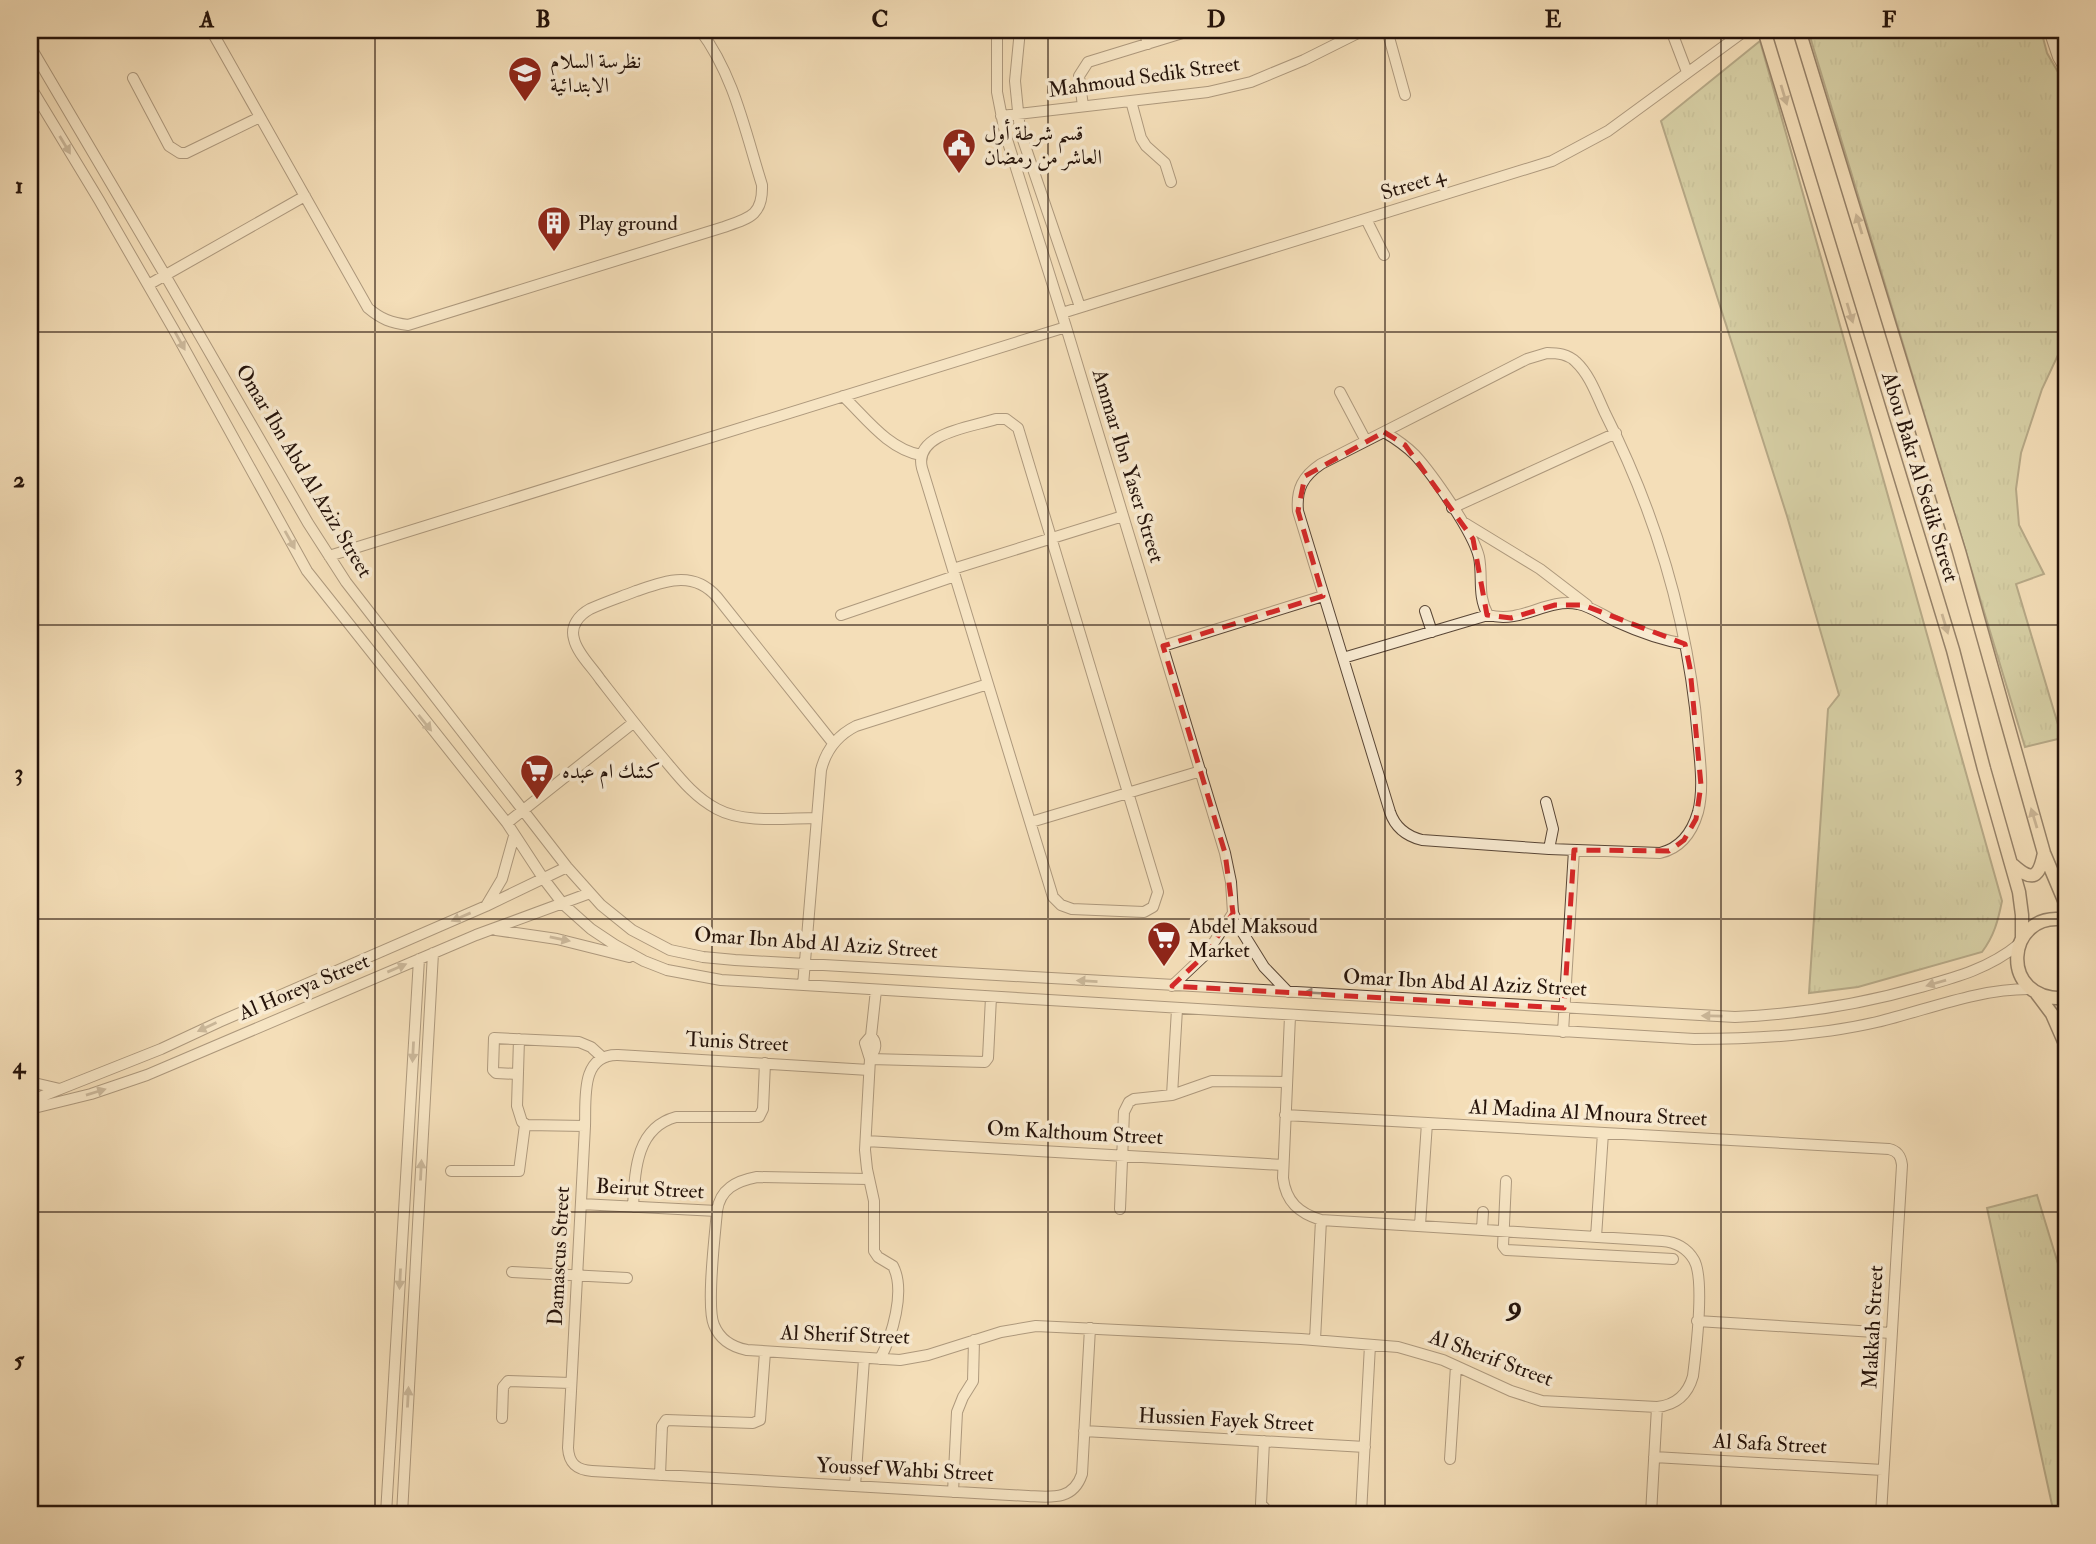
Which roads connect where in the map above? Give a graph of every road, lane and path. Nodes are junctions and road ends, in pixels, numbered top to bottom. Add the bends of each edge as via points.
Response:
1 (211, 30) edge
2 (700, 30) edge
3 (997, 30) edge
4 (1020, 30) edge
5 (1144, 30) edge
6 (1364, 30) edge
7 (1387, 30) edge
8 (1671, 30) edge
9 (1746, 30) edge
10 (1764, 30) edge
11 (1799, 30) edge
12 (2049, 30) edge
13 (2063, 30) edge
14 (1189, 31) edge
15 (2066, 40) edge
16 (1148, 44) junction
17 (30, 46) edge
18 (2066, 71) edge
19 (1687, 72) junction
20 (133, 78) dead end
21 (30, 86) edge
22 (1405, 95) dead end
23 (1131, 101) junction
24 (1083, 106) junction
25 (1017, 114) junction
26 (1001, 116) junction
27 (260, 117) junction
28 (1171, 182) dead end
29 (305, 196) junction
30 (1366, 219) junction
31 (1384, 255) dead end
32 (166, 275) junction
33 (148, 285) junction
34 (1080, 307) junction
35 (1062, 313) junction
36 (1066, 327) junction
37 (1340, 392) dead end
38 (843, 396) junction
39 (1384, 432) junction
40 (1616, 433) junction
41 (1366, 441) junction
42 (921, 455) junction
43 (1452, 508) junction
44 (1123, 516) junction
45 (1460, 521) junction
46 (1052, 538) junction
47 (329, 556) junction
48 (954, 572) junction
49 (1323, 596) junction
50 (1590, 608) junction
51 (1425, 611) dead end
52 (841, 615) dead end
53 (1488, 615) junction
54 (1432, 632) junction
55 (1685, 644) junction
56 (1163, 646) junction
57 (1343, 658) junction
58 (988, 684) junction
59 (633, 723) junction
60 (833, 743) junction
61 (1201, 771) junction
62 (1129, 793) junction
63 (1546, 802) dead end
64 (524, 810) junction
65 (817, 818) junction
66 (1031, 822) junction
67 (507, 823) junction
68 (514, 836) junction
69 (1549, 849) junction
70 (1574, 850) junction
71 (2044, 853) junction
72 (2013, 865) junction
73 (567, 867) junction
74 (543, 878) junction
75 (590, 892) junction
76 (563, 904) junction
77 (2066, 905) edge
78 (486, 906) junction
79 (1233, 913) junction
80 (2066, 920) edge
81 (492, 930) junction
82 (2021, 941) junction
83 (433, 953) junction
84 (419, 959) junction
85 (644, 961) junction
86 (805, 964) junction
87 (803, 985) junction
88 (1172, 986) junction
89 (1964, 986) junction
90 (876, 990) junction
91 (2033, 991) junction
92 (1288, 992) junction
93 (991, 997) junction
94 (2066, 998) edge
95 (1564, 1008) junction
96 (1177, 1009) junction
97 (1290, 1016) junction
98 (1563, 1032) junction
99 (519, 1039) junction
100 (2066, 1046) edge
101 (602, 1057) junction
102 (869, 1062) junction
103 (765, 1063) junction
104 (518, 1074) junction
105 (30, 1082) edge
106 (1287, 1082) junction
107 (411, 1086) junction
108 (426, 1087) junction
109 (60, 1089) junction
110 (1172, 1095) junction
111 (30, 1101) edge
112 (30, 1109) edge
113 (1285, 1115) junction
114 (409, 1122) junction
115 (424, 1122) junction
116 (1427, 1123) junction
117 (525, 1125) junction
118 (585, 1126) junction
119 (1603, 1133) junction
120 (866, 1141) junction
121 (1889, 1149) joint
122 (1122, 1154) junction
123 (1283, 1165) junction
124 (451, 1171) dead end
125 (869, 1179) junction
126 (1506, 1181) dead end
127 (581, 1204) junction
128 (633, 1207) junction
129 (1120, 1209) dead end
130 (717, 1212) junction
131 (1483, 1212) dead end
132 (1321, 1220) junction
133 (1420, 1225) junction
134 (1482, 1229) junction
135 (1504, 1231) junction
136 (1596, 1237) junction
137 (1673, 1259) dead end
138 (512, 1272) dead end
139 (577, 1276) junction
140 (627, 1278) dead end
141 (1698, 1321) junction
142 (1090, 1328) junction
143 (1891, 1333) junction
144 (974, 1340) junction
145 (1315, 1340) junction
146 (1370, 1345) junction
147 (765, 1352) junction
148 (864, 1359) junction
149 (880, 1359) junction
150 (1456, 1366) junction
151 (571, 1383) junction
152 (1657, 1407) junction
153 (502, 1418) dead end
154 (391, 1430) junction
155 (1084, 1431) junction
156 (406, 1432) junction
157 (1264, 1441) junction
158 (1365, 1447) junction
159 (1654, 1457) junction
160 (1450, 1459) dead end
161 (572, 1463) joint
162 (389, 1468) junction
163 (404, 1468) junction
164 (1883, 1470) junction
165 (660, 1475) junction
166 (855, 1486) junction
167 (953, 1492) junction
168 (1290, 1511) dead end
169 (386, 1514) edge
170 (402, 1514) edge
171 (1362, 1514) edge
172 (1651, 1514) edge
173 (1881, 1514) edge

1 - 27 street
2 - 29 street via 726,71 762,184 759,208 742,221 408,325 379,318 368,307
3 - 26 street, Ammar Ibn Yaser Street
4 - 25 street
5 - 16 street
6 - 23 street, Mahmoud Sedik Street via 1251,82
7 - 22 street
8 - 19 street
9 - 19 street, Street 4
10 -> 72 main road, Abou Bakr Al Sedik Street via 1953,650
71 -> 11 main road, Abou Bakr Al Sedik Street via 1959,551
12 - 18 street
13 - 15 street
14 - 16 street
16 - 24 street via 1088,62 1079,84
17 - 32 street, Omar Ibn Abd Al Aziz Street
19 - 30 street, Street 4 via 1608,131 1569,153
20 - 27 street via 169,146 180,153
21 -> 33 street, Omar Ibn Abd Al Aziz Street
23 - 24 street, Mahmoud Sedik Street
23 - 28 street via 1141,138 1165,163
24 - 25 street, Mahmoud Sedik Street
25 - 26 street, Mahmoud Sedik Street
25 - 34 street via 1024,148
26 - 35 street, Ammar Ibn Yaser Street
27 - 29 street
29 - 32 street
30 - 31 street
30 - 34 street, Street 4
32 - 33 street
32 - 47 street, Omar Ibn Abd Al Aziz Street
33 -> 67 street, Omar Ibn Abd Al Aziz Street via 307,571
34 - 35 street, Street 4
35 - 36 street, Ammar Ibn Yaser Street
36 - 38 street
36 - 44 street, Ammar Ibn Yaser Street
37 - 41 street
38 - 42 street via 891,442
38 - 47 street
39 - 40 street via 1527,359 1557,353 1582,369
39 - 41 street
39 - 43 street via 1414,454
40 - 43 street
40 - 55 street via 1662,554
41 - 49 street via 1312,470 1299,489 1298,511
42 - 46 street via 928,442 937,438 996,419 1011,421 1018,428
42 - 48 street
43 - 45 street
44 - 46 street
44 - 56 street, Ammar Ibn Yaser Street
45 - 50 street via 1541,569
45 - 53 street via 1479,556 1481,597
46 - 48 street
46 - 62 street
47 - 64 street, Omar Ibn Abd Al Aziz Street
48 - 52 street
48 - 58 street
49 - 56 street
49 - 57 street
50 - 53 street via 1562,604 1511,618
50 - 55 street via 1635,629
51 - 54 street
53 - 54 street
54 - 57 street
55 - 70 street via 1701,785 1690,832 1677,846 1660,853
56 - 61 street, Ammar Ibn Yaser Street
57 - 69 street via 1390,812 1401,830 1422,840
58 - 60 street via 856,726
58 - 66 street
59 - 60 street via 576,644 574,625 593,607 659,583 684,579 713,593
59 - 64 street
59 - 65 street via 686,785 715,808 745,817
60 - 65 street via 821,770
61 - 62 street
61 - 79 street, Ammar Ibn Yaser Street via 1229,867
62 - 66 street
62 - 66 street via 1158,892 1153,907 1144,912 1061,905 1054,897
63 - 69 street via 1553,830
64 - 67 street
64 - 73 street, Omar Ibn Abd Al Aziz Street
65 - 86 street
67 - 68 street, Omar Ibn Abd Al Aziz Street
68 - 74 street, Omar Ibn Abd Al Aziz Street
68 - 78 street via 508,864
69 - 70 street
70 - 95 street
71 - 72 main road via 2040,871 2034,876
71 - 77 main road, Abou Bakr Al Sedik Street
72 - 82 main road, Abou Bakr Al Sedik Street via 2021,903
73 - 74 street, Al Horeya Street
73 - 75 street, Omar Ibn Abd Al Aziz Street
74 - 76 street, Omar Ibn Abd Al Aziz Street
74 - 78 street, Al Horeya Street
75 - 76 street, Al Horeya Street
75 - 86 street, Omar Ibn Abd Al Aziz Street via 614,917 670,950 703,957
76 - 81 street, Al Horeya Street
76 - 85 street, Omar Ibn Abd Al Aziz Street via 591,929
78 -> 109 street, Al Horeya Street
79 - 88 street via 1207,953
79 - 92 street, Ammar Ibn Yaser Street via 1256,957
80 - 82 main road via 2040,922
81 - 83 street, Al Horeya Street
81 -> 85 street via 557,939
82 - 89 street, Omar Ibn Abd Al Aziz Street
82 - 91 main road, Abou Bakr Al Sedik Street via 2016,960 2020,975
83 - 84 street, Al Horeya Street
83 - 108 street
84 -> 107 street
112 -> 84 street, Al Horeya Street via 147,1075
85 - 87 street, Omar Ibn Abd Al Aziz Street via 692,976
86 - 87 street
88 -> 86 street, Omar Ibn Abd Al Aziz Street
87 - 90 street, Omar Ibn Abd Al Aziz Street
88 - 92 street, Omar Ibn Abd Al Aziz Street
89 - 91 street, Omar Ibn Abd Al Aziz Street
89 -> 95 street, Omar Ibn Abd Al Aziz Street via 1774,1015 1695,1016
89 - 98 street, Omar Ibn Abd Al Aziz Street via 1864,1024 1768,1038
90 - 93 street, Omar Ibn Abd Al Aziz Street
90 - 102 street via 871,1036 876,1044
91 - 94 main road via 2052,999
91 - 100 main road via 2052,1014
95 -> 92 street, Omar Ibn Abd Al Aziz Street
93 - 96 street, Omar Ibn Abd Al Aziz Street
93 - 102 street, Tunis Street via 985,1062
95 - 98 street
96 - 97 street, Omar Ibn Abd Al Aziz Street
96 - 110 street
97 - 98 street, Omar Ibn Abd Al Aziz Street
97 - 106 street
99 - 101 street via 579,1042
99 - 104 street
99 - 104 street via 494,1039 492,1069
101 - 103 street, Tunis Street
101 - 118 street, Damascus Street via 589,1074
102 - 103 street, Tunis Street
102 - 120 street
103 - 128 street via 759,1117 676,1117 654,1129 638,1156
104 - 117 street via 517,1111
105 - 109 street
106 - 110 street via 1218,1080
106 - 113 street
107 - 108 street
107 - 114 street
108 - 115 street
109 - 111 street, Al Horeya Street
110 - 122 street via 1129,1102 1124,1112
113 - 116 street, Al Madina Al Mnoura Street
113 - 123 street
114 - 115 street
114 -> 154 street
156 -> 115 street
116 - 119 street, Al Madina Al Mnoura Street
116 - 133 street
117 - 118 street
117 - 124 street via 519,1171
118 - 127 street, Damascus Street
119 - 121 street, Al Madina Al Mnoura Street
119 - 136 street
120 - 122 street, Om Kalthoum Street
120 - 125 street
121 - 143 street, Makkah Street via 1899,1155 1902,1164
122 - 123 street, Om Kalthoum Street
122 - 129 street
123 - 132 street via 1290,1201
125 - 130 street, Al Sherif Street via 748,1179 726,1189
125 - 149 street via 874,1251 893,1266 897,1285 894,1321
126 - 135 street
127 - 128 street, Beirut Street
127 - 139 street, Damascus Street
128 - 130 street, Beirut Street
130 - 147 street, Al Sherif Street via 713,1324 730,1345
131 - 134 street
132 - 133 street
132 - 145 street
133 - 134 street
134 - 135 street
135 - 136 street
135 - 137 street via 1507,1251
136 - 141 street via 1669,1242 1686,1251 1699,1278
138 - 139 street
139 - 140 street
139 - 151 street, Damascus Street
141 - 143 street
141 - 152 street via 1691,1384 1676,1401
142 - 144 street, Al Sherif Street via 1036,1326
142 - 145 street, Al Sherif Street
142 - 155 street, Youssef Wahbi Street
143 - 164 street, Makkah Street
144 - 149 street, Al Sherif Street via 920,1357
144 - 167 street via 973,1381 957,1412
145 - 146 street, Al Sherif Street
146 - 150 street, Al Sherif Street via 1415,1350
146 - 158 street
147 - 148 street, Al Sherif Street
147 - 165 street via 760,1420 666,1420
148 - 149 street, Al Sherif Street
148 - 166 street
150 - 152 street, Al Sherif Street via 1542,1401
150 - 160 street
151 - 153 street via 508,1381 503,1387
151 - 161 street, Damascus Street via 568,1452
152 - 159 street
154 - 156 street
154 - 162 street
155 - 157 street, Hussien Fayek Street
155 - 167 street, Youssef Wahbi Street via 1082,1474 1076,1487 1064,1496
156 - 163 street
157 - 158 street, Hussien Fayek Street
157 - 168 street via 1261,1504 1267,1511
158 - 171 street
159 - 164 street, Al Safa Street
159 - 172 street
161 - 165 street, Youssef Wahbi Street via 585,1470
162 - 163 street
162 - 169 street
163 - 170 street
164 - 173 street, Makkah Street
165 - 166 street, Youssef Wahbi Street
166 - 167 street, Youssef Wahbi Street

